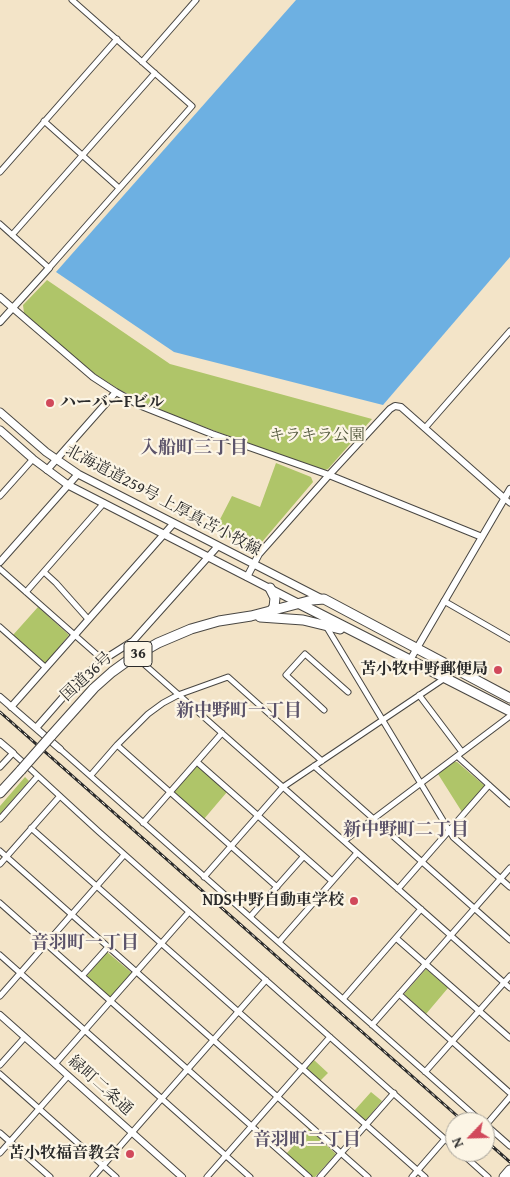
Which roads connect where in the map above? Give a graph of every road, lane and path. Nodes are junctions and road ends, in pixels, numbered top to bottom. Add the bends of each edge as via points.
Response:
1 (72, 0) edge
2 (196, 0) edge
3 (117, 39) junction
4 (142, 62) junction
5 (155, 73) junction
6 (44, 121) junction
7 (83, 155) junction
8 (0, 172) edge
9 (120, 188) junction
10 (0, 224) edge
11 (12, 235) junction
12 (49, 268) junction
13 (0, 297) edge
14 (13, 308) junction
15 (0, 322) edge
16 (510, 332) edge
17 (116, 392) junction
18 (0, 412) edge
19 (425, 428) junction
20 (0, 430) edge
21 (33, 459) junction
22 (56, 460) junction
23 (48, 470) junction
24 (78, 474) junction
25 (328, 475) junction
26 (68, 485) junction
27 (510, 488) edge
28 (0, 496) edge
29 (504, 498) junction
30 (104, 503) junction
31 (510, 503) edge
32 (174, 524) junction
33 (164, 534) junction
34 (482, 537) junction
35 (218, 546) junction
36 (209, 557) junction
37 (0, 562) edge
38 (254, 564) junction
39 (0, 569) edge
40 (44, 572) junction
41 (247, 577) junction
42 (270, 588) junction
43 (300, 588) junction
44 (26, 592) junction
45 (324, 599) junction
46 (444, 601) junction
47 (302, 604) junction
48 (270, 612) junction
49 (251, 616) junction
50 (88, 619) junction
51 (284, 619) junction
52 (324, 624) junction
53 (0, 627) edge
54 (74, 635) junction
55 (362, 636) junction
56 (510, 639) edge
57 (416, 649) junction
58 (103, 660) junction
59 (410, 660) junction
60 (145, 665) dead end
61 (45, 667) junction
62 (452, 668) junction
63 (445, 678) junction
64 (348, 692) dead end
65 (178, 694) junction
66 (420, 695) junction
67 (0, 697) edge
68 (510, 698) edge
69 (11, 707) junction
70 (324, 710) dead end
71 (510, 711) edge
72 (510, 716) edge
73 (383, 720) junction
74 (36, 728) junction
75 (222, 733) junction
76 (0, 742) edge
77 (117, 745) junction
78 (60, 749) joint
79 (462, 752) junction
80 (12, 753) junction
81 (456, 756) junction
82 (322, 761) junction
83 (197, 762) junction
84 (314, 766) junction
85 (0, 768) edge
86 (91, 775) junction
87 (38, 776) junction
88 (421, 784) junction
89 (489, 785) junction
90 (283, 787) junction
91 (170, 792) junction
92 (0, 793) edge
93 (60, 796) junction
94 (510, 804) edge
95 (258, 816) junction
96 (0, 819) edge
97 (373, 819) junction
98 (143, 823) junction
99 (31, 828) junction
100 (449, 830) junction
101 (344, 841) junction
102 (231, 846) junction
103 (0, 851) edge
104 (357, 853) junction
105 (124, 855) junction
106 (304, 856) junction
107 (6, 857) junction
108 (422, 861) junction
109 (0, 864) edge
110 (510, 868) edge
111 (204, 876) junction
112 (500, 879) junction
113 (332, 881) junction
114 (96, 886) junction
115 (277, 887) junction
116 (510, 887) edge
117 (398, 889) junction
118 (0, 903) edge
119 (475, 908) junction
120 (421, 910) junction
121 (189, 912) junction
122 (72, 914) junction
123 (250, 917) junction
124 (451, 936) junction
125 (396, 938) junction
126 (510, 940) edge
127 (279, 942) junction
128 (46, 944) junction
129 (162, 944) junction
130 (108, 947) junction
131 (0, 955) edge
132 (426, 964) junction
133 (137, 972) junction
134 (20, 973) junction
135 (82, 976) junction
136 (510, 976) edge
137 (266, 980) junction
138 (504, 982) junction
139 (510, 988) edge
140 (399, 994) junction
141 (0, 996) edge
142 (343, 999) junction
143 (111, 1002) junction
144 (479, 1011) junction
145 (238, 1012) junction
146 (0, 1015) edge
147 (372, 1025) junction
148 (85, 1031) junction
149 (24, 1037) junction
150 (330, 1037) junction
151 (510, 1038) edge
152 (213, 1040) junction
153 (452, 1042) junction
154 (0, 1064) edge
155 (55, 1064) junction
156 (302, 1068) junction
157 (188, 1069) junction
158 (426, 1072) junction
159 (0, 1074) edge
160 (68, 1076) junction
161 (510, 1093) edge
162 (394, 1094) junction
163 (277, 1097) junction
164 (510, 1097) edge
165 (162, 1099) junction
166 (39, 1109) junction
167 (471, 1112) edge
168 (495, 1113) edge
169 (366, 1125) junction
170 (252, 1126) junction
171 (132, 1132) junction
172 (0, 1133) edge
173 (495, 1133) edge
174 (445, 1139) joint
175 (10, 1142) junction
176 (510, 1146) edge
177 (341, 1153) junction
178 (0, 1154) edge
179 (226, 1155) junction
180 (471, 1162) edge
181 (103, 1165) junction
182 (418, 1170) junction
183 (510, 1170) edge
184 (50, 1177) edge
185 (93, 1177) edge
186 (116, 1177) edge
187 (182, 1177) edge
188 (207, 1177) edge
189 (250, 1177) edge
190 (309, 1177) edge
191 (320, 1177) edge
192 (368, 1177) edge
193 (412, 1177) edge
194 (425, 1177) edge
195 (488, 1177) edge
196 (504, 1177) edge

1 - 3 street
2 - 4 street
3 - 4 street
3 - 6 street
4 - 5 street
5 - 7 street
5 - 9 street via 192,106
6 - 7 street
6 - 8 street
7 - 9 street
7 - 11 street
9 - 12 street
10 - 11 street
11 - 12 street
12 - 14 street
13 - 14 street
14 - 15 street
14 - 17 street via 92,377
16 - 19 street
17 - 22 street
17 - 25 street via 195,427
18 - 22 main road, 北海道道259号 上厚真苫小牧線
19 - 25 street via 401,407 395,406
19 - 29 street
20 - 21 main road, 北海道道259号 上厚真苫小牧線
21 - 23 main road, 北海道道259号 上厚真苫小牧線
21 - 28 street
22 - 23 street
22 - 24 main road, 北海道道259号 上厚真苫小牧線
23 - 26 main road, 北海道道259号 上厚真苫小牧線
24 - 26 street
24 - 32 main road, 北海道道259号 上厚真苫小牧線
25 - 34 street
25 - 38 street via 259,554
26 - 30 main road, 北海道道259号 上厚真苫小牧線
26 - 37 street
27 - 29 street
29 - 31 street
29 - 34 street
30 - 33 main road, 北海道道259号 上厚真苫小牧線
30 - 40 street
32 - 33 street
32 - 35 main road, 北海道道259号 上厚真苫小牧線
33 - 36 main road, 北海道道259号 上厚真苫小牧線
33 - 50 street
34 - 46 street
35 - 36 street
35 - 38 main road, 北海道道259号 上厚真苫小牧線
36 - 41 main road, 北海道道259号 上厚真苫小牧線
36 - 58 street via 133,641
38 - 41 street
38 - 43 main road, 北海道道259号 上厚真苫小牧線
39 - 44 street
40 - 44 street
40 - 50 street
41 - 42 main road, 北海道道259号 上厚真苫小牧線
42 - 47 main road, 北海道道259号 上厚真苫小牧線
42 - 48 highway via 275,598
43 - 45 main road, 北海道道259号 上厚真苫小牧線
43 - 47 main road
44 - 54 street
45 - 47 highway, 国道36号 / 36
45 - 57 highway
46 - 56 street
46 - 57 street
47 - 48 highway, 国道36号 / 36
47 - 51 highway, 36 via 298,614
47 - 55 highway, 国道36号 / 36
48 - 49 highway, 国道36号 / 36
49 - 51 highway, 国道36号 / 36
49 - 92 highway, 国道36号 / 36, bridge via 219,620 191,629 130,659 94,688
50 - 54 street
51 - 52 highway, 国道36号 / 36
52 - 55 highway, 国道36号 / 36
52 - 73 street
53 - 61 street
54 - 58 street
54 - 61 street
55 - 59 highway, 国道36号 / 36
57 - 59 street
57 - 62 highway
58 - 74 street via 72,687
59 - 63 highway, 国道36号 / 36
60 - 65 street
61 - 69 street
62 - 63 street
62 - 68 highway
63 - 66 street
63 - 71 highway, 国道36号 / 36
64 - 70 street via 305,654 286,675
65 - 75 street
65 - 77 street via 148,714
65 - 82 street via 228,677
66 - 73 street
66 - 79 street
67 - 69 street
69 - 74 street
72 - 79 street
73 - 82 street
73 - 88 street
74 - 78 street
75 - 83 street
75 - 90 street
76 - 80 street
77 - 86 street
77 - 91 street
78 - 86 street
79 - 81 street
80 - 85 street
80 - 87 street
81 - 88 street
81 - 89 street
82 - 84 street
83 - 91 street
83 - 95 street
84 - 90 street
84 - 97 street
86 - 98 street
87 - 93 street
87 - 96 street
88 - 97 street
88 - 100 street
89 - 94 street
89 - 100 street
90 - 95 street
90 - 101 street
91 - 98 street
91 - 102 street
93 - 99 street
93 - 105 street
95 - 102 street
95 - 106 street
97 - 101 street
97 - 108 street
98 - 111 street
99 - 107 street
99 - 114 street
100 - 108 street
100 - 112 street
101 - 104 street
102 - 111 street
102 - 115 street
103 - 107 street
104 - 113 street
104 - 117 street
105 - 114 street
105 - 121 street
106 - 113 street
106 - 115 street
107 - 109 street
107 - 122 street
108 - 117 street
108 - 119 street
110 - 112 street
111 - 123 street
112 - 116 street
112 - 119 street
113 - 127 street
114 - 122 street
114 - 129 street
115 - 123 street
117 - 120 street
118 - 128 street
119 - 124 street
119 - 126 street
120 - 124 street
120 - 125 street
121 - 129 street
121 - 137 street
122 - 128 street
122 - 130 street
123 - 127 street
124 - 132 street
124 - 138 street
125 - 132 street
125 - 142 street
127 - 142 street
128 - 134 street
128 - 135 street
129 - 133 street
129 - 145 street
130 - 133 street
130 - 135 street
131 - 134 street
132 - 140 street
132 - 144 street
133 - 143 street
133 - 152 street
134 - 141 street
134 - 148 street
135 - 143 street
136 - 138 street
137 - 145 street
137 - 150 street
138 - 139 street
138 - 144 street
140 - 147 street
140 - 153 street
142 - 147 street
143 - 148 street
143 - 157 street
144 - 151 street
144 - 153 street
145 - 152 street
145 - 156 street
146 - 149 street, 緑町二条通
147 - 158 street
148 - 155 street
148 - 165 street
149 - 154 street
149 - 155 street, 緑町二条通
150 - 156 street
150 - 162 street
152 - 157 street
152 - 163 street
153 - 158 street
153 - 161 street
155 - 160 street, 緑町二条通
156 - 163 street
156 - 169 street
157 - 165 street
157 - 170 street
158 - 167 street
159 - 166 street
160 - 166 street
160 - 171 street, 緑町二条通
162 - 169 street
162 - 174 street
163 - 170 street
163 - 177 street
164 - 168 street
165 - 171 street
165 - 179 street
166 - 175 street
166 - 181 street
169 - 177 street
169 - 182 street
170 - 179 street
170 - 190 street
171 - 181 street
171 - 187 street, 緑町二条通
172 - 175 street
173 - 176 street
174 - 182 street
175 - 178 street
175 - 184 street
177 - 191 street
177 - 192 street
179 - 188 street
179 - 189 street
180 - 195 street
181 - 185 street
181 - 186 street
182 - 193 street
182 - 194 street
183 - 196 highway

